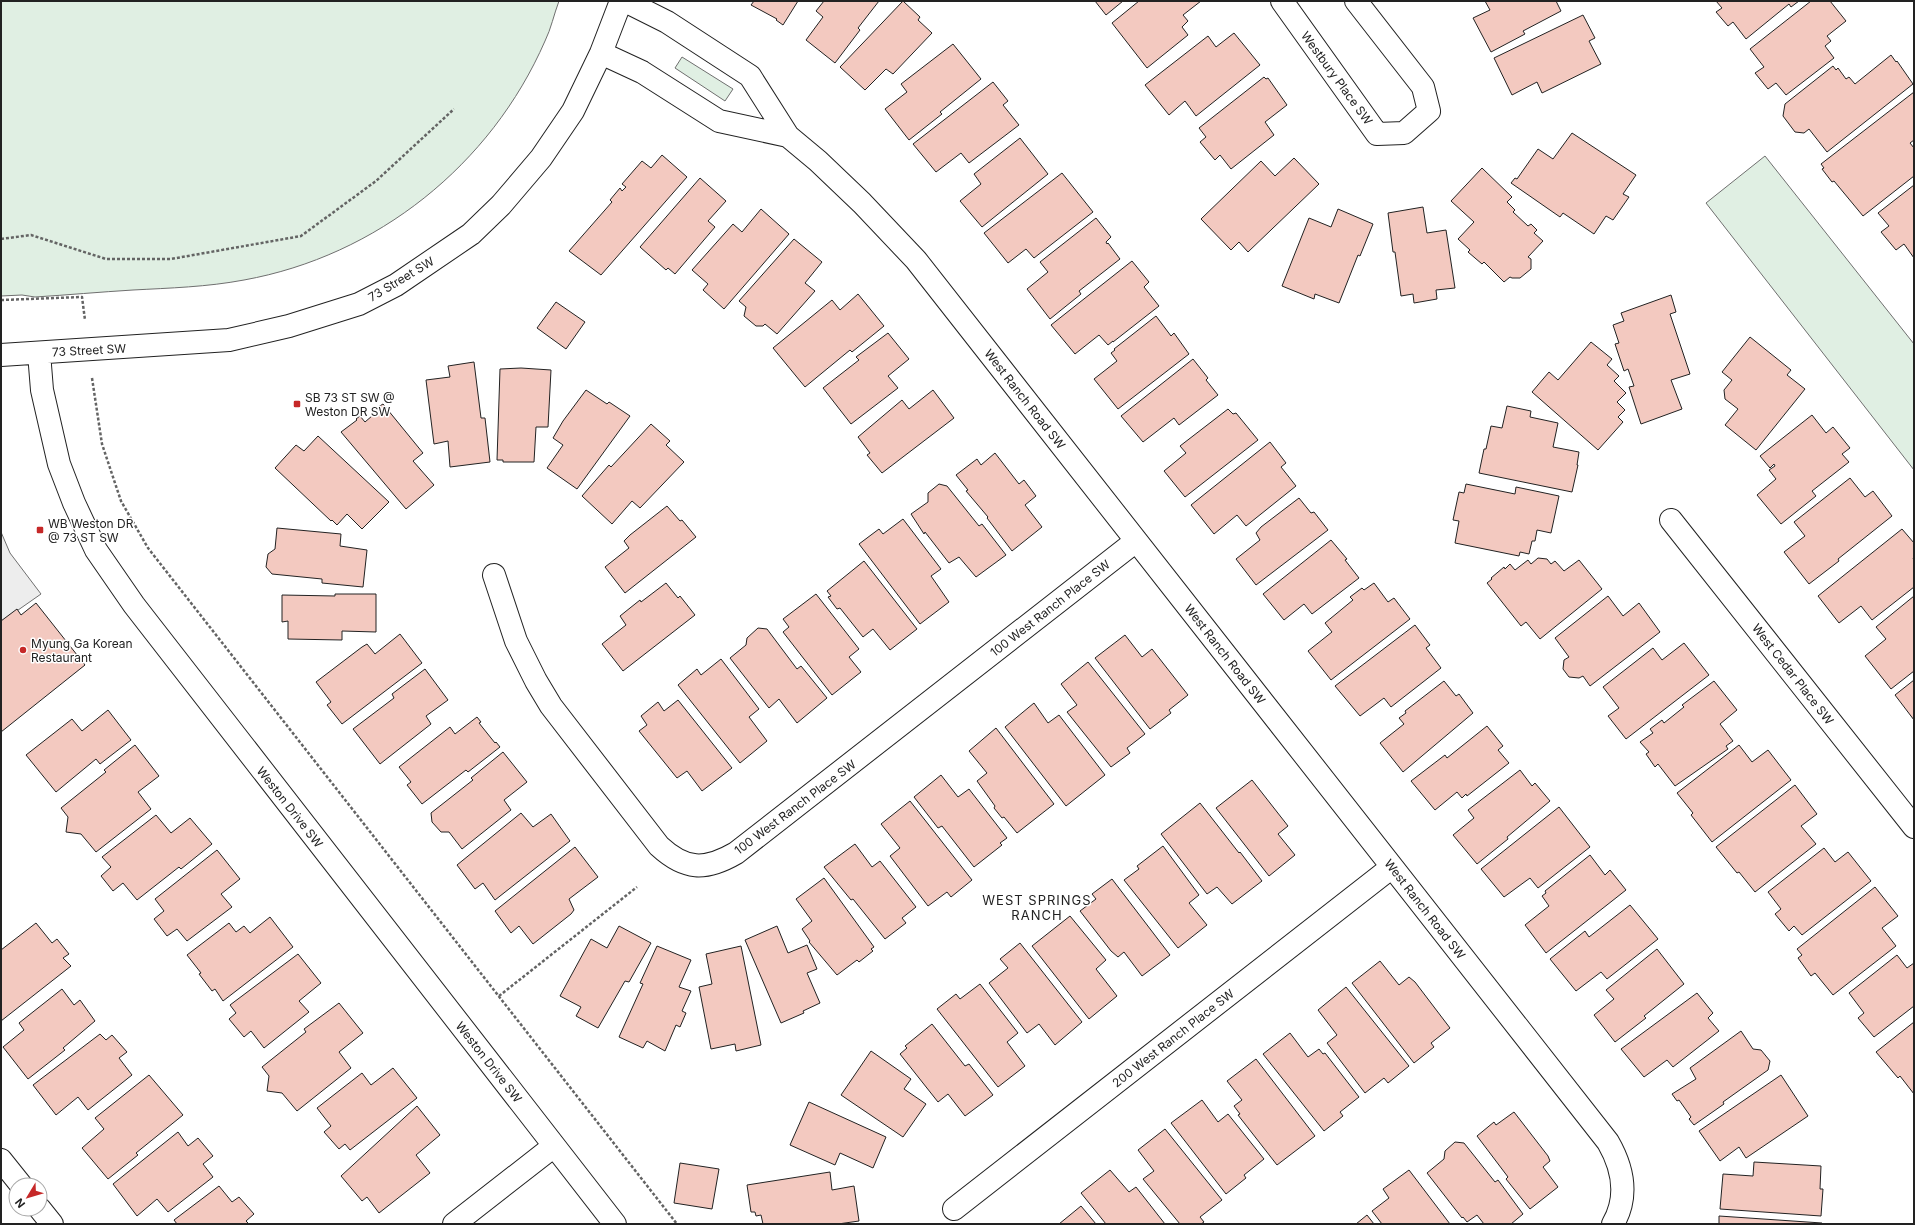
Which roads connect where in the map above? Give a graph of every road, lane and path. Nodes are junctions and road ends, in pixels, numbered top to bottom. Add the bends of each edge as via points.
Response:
1 (621, 1) edge
2 (625, 1) edge
3 (1282, 1) edge
4 (1356, 1) edge
5 (601, 53) junction
6 (454, 109) dead end
7 (788, 136) junction
8 (1, 240) edge
9 (82, 297) dead end
10 (1, 300) edge
11 (39, 353) junction
12 (1, 355) edge
13 (98, 415) dead end
14 (1671, 520) dead end
15 (1136, 541) junction
16 (494, 575) dead end
17 (1914, 827) edge
18 (1392, 867) junction
19 (637, 887) dead end
20 (499, 996) junction
21 (554, 1146) junction
22 (1, 1160) edge
23 (15, 1177) edge
24 (954, 1210) dead end
25 (454, 1224) edge
26 (615, 1224) edge
27 (677, 1224) edge
28 (1613, 1224) edge

1 - 5 street, 73 Street SW
2 - 7 street, West Ranch Road SW via 667,22 750,76
3 - 4 street, Westbury Place SW via 1377,134 1404,134 1429,111 1423,87
5 - 7 street, West Ranch Road SW via 642,72 719,121
5 - 11 street, 73 Street SW via 573,111 540,158 501,205 471,234 396,285 359,304 289,326 229,340
6 - 8 path via 376,181 301,236 171,259 106,259 31,235
7 - 15 street, West Ranch Road SW via 853,193 916,260
9 - 10 path
11 - 12 street, 73 Street SW
11 - 21 street, Weston Drive SW via 42,390 59,464 96,550 139,612
13 - 20 path via 102,444 121,501 148,548
14 - 17 street, West Cedar Place SW
15 - 16 street, 100 West Ranch Place SW via 736,853 717,863 703,866 680,861 659,846 551,706 516,641
15 - 18 street, West Ranch Road SW
18 - 24 street, 200 West Ranch Place SW
18 - 28 street, West Ranch Road SW via 1608,1142 1620,1168 1623,1184 1622,1198
19 - 20 path
20 - 27 path
21 - 25 street
21 - 26 street, Weston Drive SW
22 - 23 street

